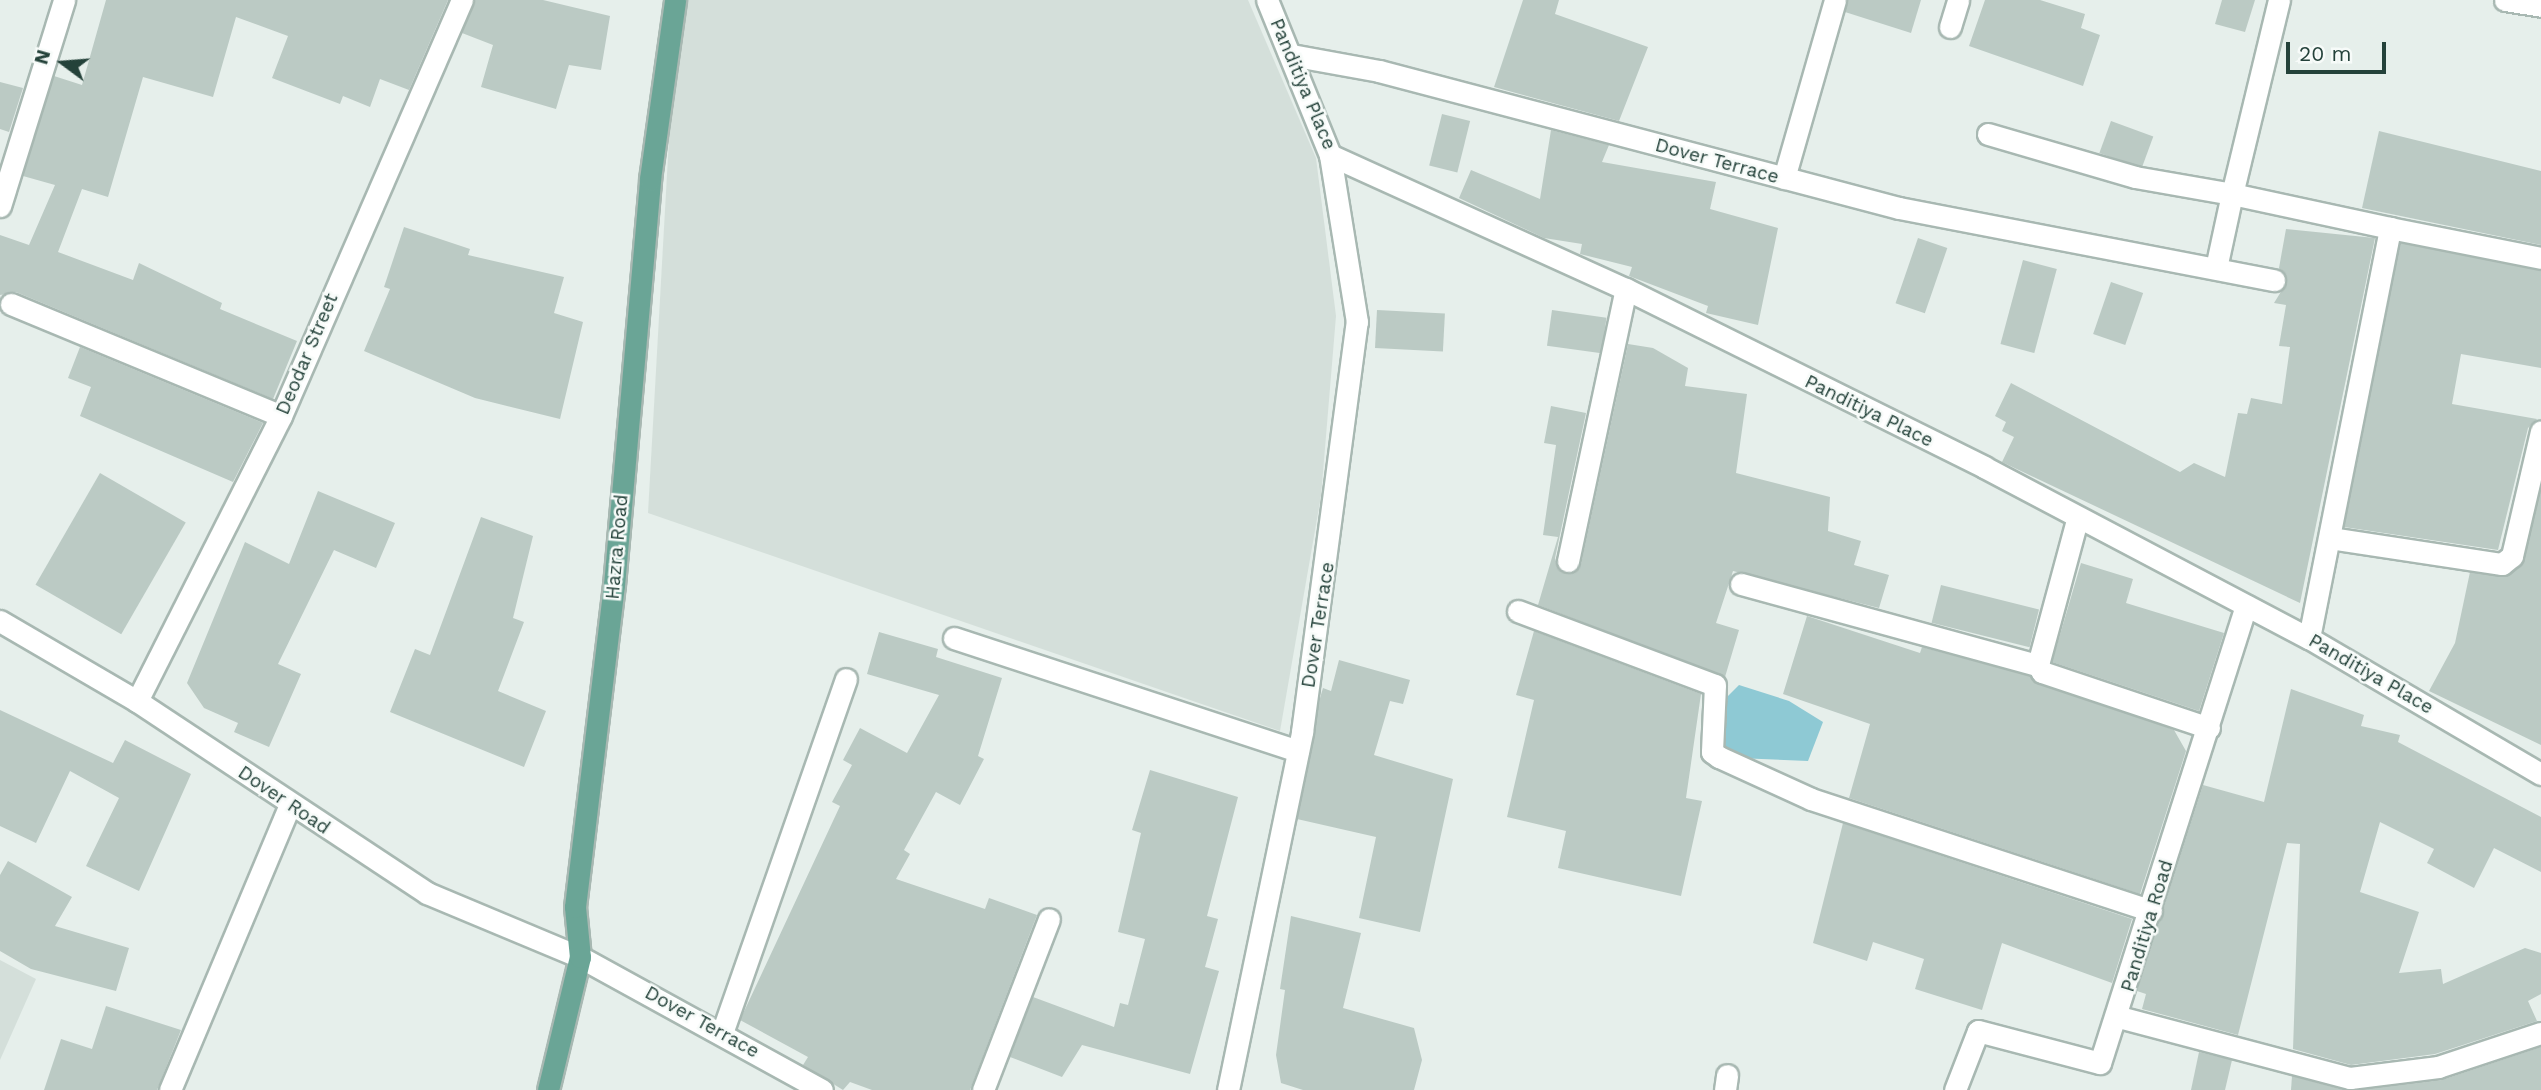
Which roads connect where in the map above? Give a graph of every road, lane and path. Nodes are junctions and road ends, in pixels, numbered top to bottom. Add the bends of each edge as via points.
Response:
1 (64, 0) edge
2 (462, 0) edge
3 (675, 0) edge
4 (1835, 0) edge
5 (1958, 0) edge
6 (2279, 0) edge
7 (2505, 0) edge
8 (1276, 6) edge
9 (2541, 6) edge
10 (1950, 27) dead end
11 (1291, 55) junction
12 (1988, 134) dead end
13 (1330, 155) junction
14 (1784, 178) junction
15 (2232, 194) junction
16 (0, 206) edge
17 (2390, 228) junction
18 (2541, 258) edge
19 (2216, 268) junction
20 (2274, 280) dead end
21 (1626, 289) junction
22 (11, 304) dead end
23 (281, 416) junction
24 (2541, 431) edge
25 (2077, 520) junction
26 (2330, 538) junction
27 (1568, 562) dead end
28 (1741, 584) dead end
29 (2246, 606) junction
30 (1518, 611) dead end
31 (0, 621) edge
32 (954, 638) dead end
33 (2309, 638) junction
34 (2038, 664) junction
35 (846, 679) dead end
36 (137, 701) junction
37 (2209, 727) junction
38 (1298, 751) junction
39 (2541, 774) edge
40 (290, 804) junction
41 (2151, 911) junction
42 (1049, 919) dead end
43 (580, 957) junction
44 (2119, 1017) junction
45 (722, 1033) junction
46 (2541, 1033) edge
47 (170, 1090) edge
48 (548, 1090) edge
49 (822, 1090) edge
50 (983, 1090) edge
51 (1228, 1090) edge
52 (1955, 1090) edge

1 - 16 street
2 - 23 street, Deodar Street
3 - 43 main road, Hazra Road via 650,179 614,585 575,907
4 - 14 street
5 - 10 street
6 - 15 street
7 - 9 street
8 - 11 street, Panditiya Place
11 - 13 street, Panditiya Place
11 - 14 street, Dover Terrace via 1379,71
12 - 15 street via 2135,177
13 - 21 street, Panditiya Place
13 - 38 street, Dover Terrace via 1357,322
14 - 19 street, Dover Terrace via 1899,208
15 - 17 street
15 - 19 street
17 - 18 street
17 - 26 street
19 - 20 street, Dover Terrace
21 - 25 street, Panditiya Place
21 - 27 street
22 - 23 street
23 - 36 street, Deodar Street
24 - 26 street via 2512,556 2502,564
25 - 29 street, Panditiya Place
25 - 34 street
26 - 33 street
28 - 34 street
29 - 33 street, Panditiya Place
29 - 37 street, Panditiya Road
30 - 41 street via 1715,685 1712,752 1719,757 1811,799
31 - 36 street, Dover Road
32 - 38 street
33 - 39 street, Panditiya Place
34 - 37 street via 2042,672
35 - 45 street
36 - 40 street, Dover Road
37 - 41 street, Panditiya Road
38 - 51 street, Dover Terrace
40 - 43 street, Dover Road via 427,892
40 - 47 street
41 - 44 street, Panditiya Road
42 - 50 street
43 - 45 street, Dover Terrace
43 - 48 main road, Hazra Road
44 - 46 street via 2350,1078 2438,1067
44 - 52 street, Panditiya Road via 2099,1063 1979,1031
45 - 49 street, Dover Terrace

